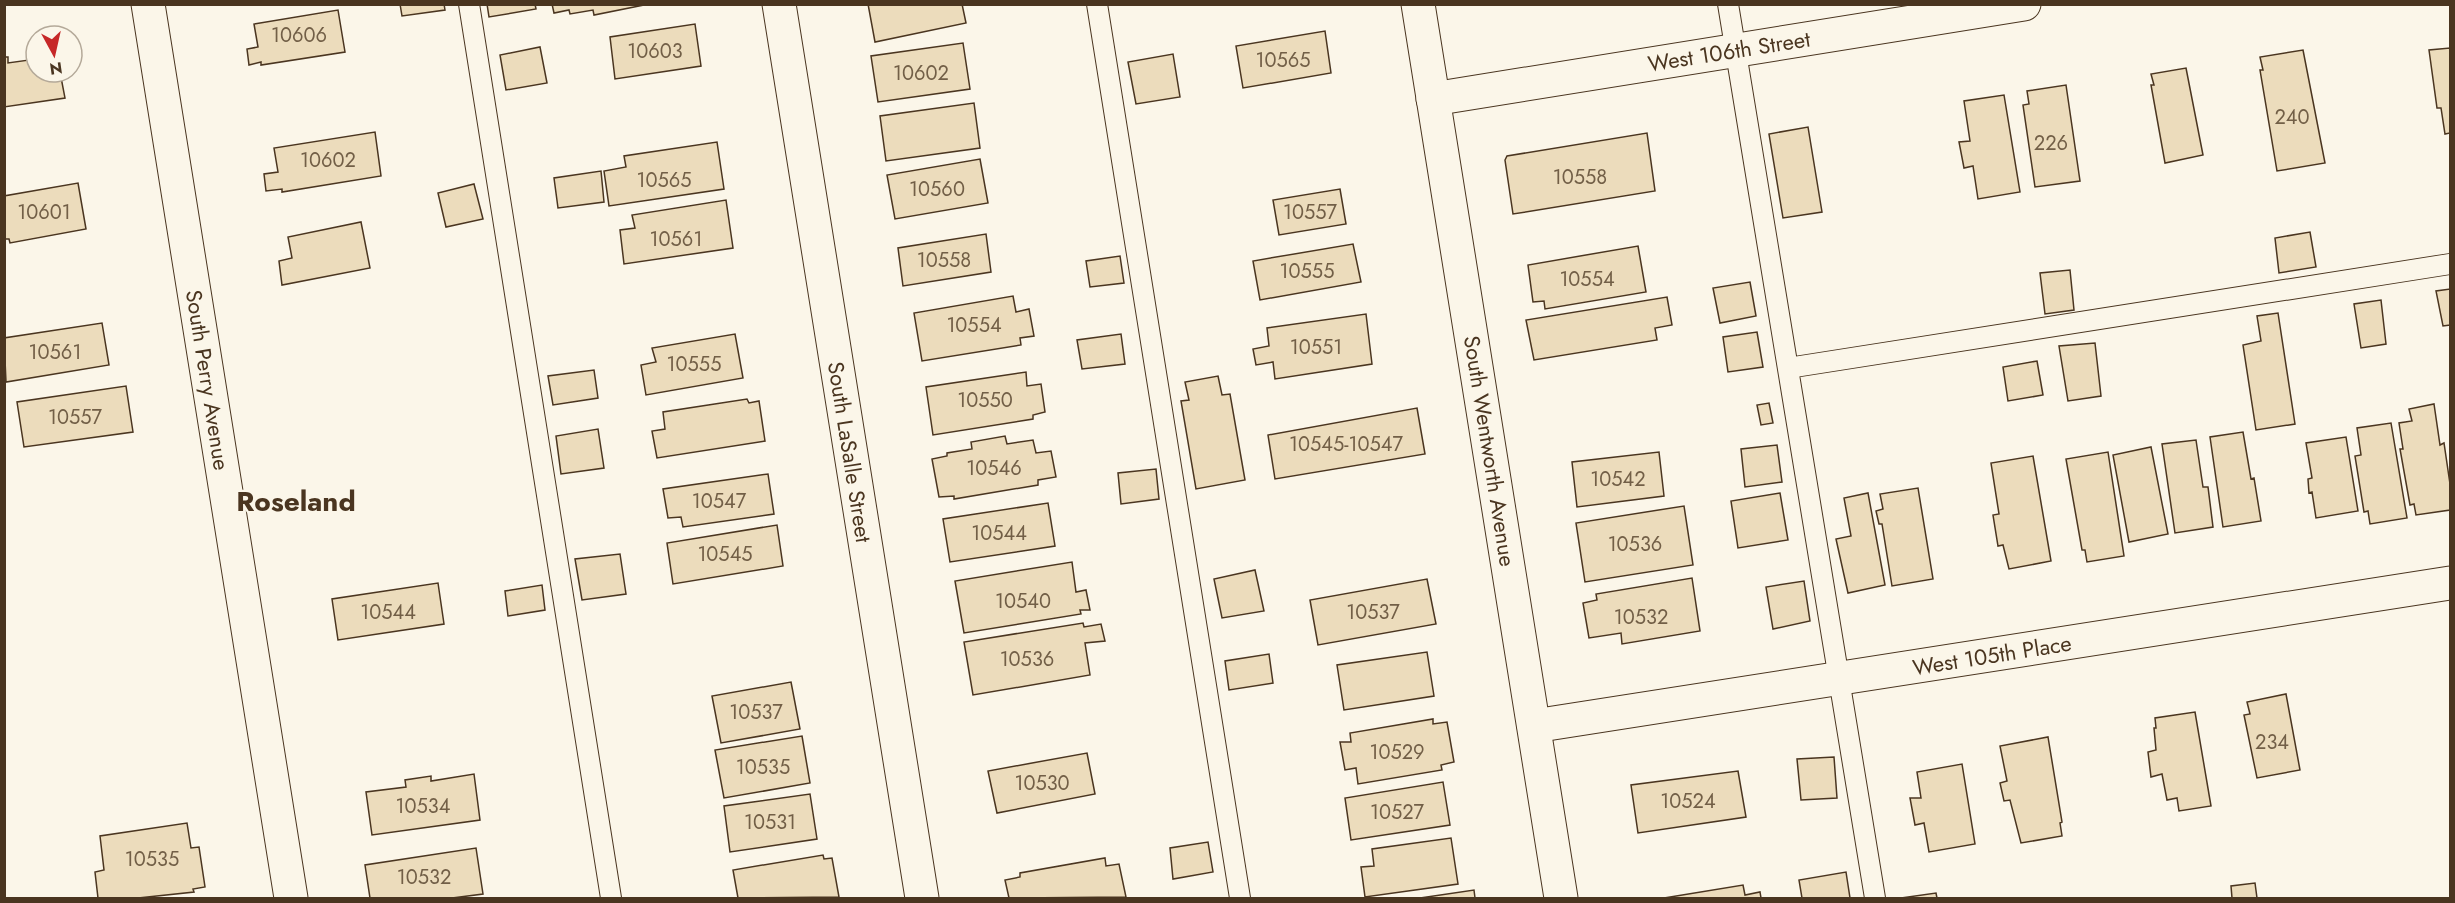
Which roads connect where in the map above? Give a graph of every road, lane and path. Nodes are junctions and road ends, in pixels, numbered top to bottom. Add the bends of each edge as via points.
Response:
1 (148, 4) edge
2 (469, 4) edge
3 (779, 4) edge
4 (1097, 4) edge
5 (1418, 4) edge
6 (1728, 4) edge
7 (2024, 4) edge
8 (1736, 50) junction
9 (1433, 99) junction
10 (2451, 264) edge
11 (1788, 368) junction
12 (2451, 583) edge
13 (1839, 679) junction
14 (1534, 726) junction
15 (291, 898) edge
16 (611, 898) edge
17 (922, 898) edge
18 (1240, 898) edge
19 (1561, 898) edge
20 (1875, 898) edge

1 - 15 street, South Perry Avenue
2 - 16 lane
3 - 17 street, South LaSalle Street
4 - 18 lane
5 - 9 street, South Wentworth Avenue
6 - 8 lane
7 - 8 street, West 106th Street
8 - 9 street, West 106th Street
8 - 11 lane
9 - 14 street, South Wentworth Avenue
10 - 11 lane
11 - 13 lane
12 - 13 street, West 105th Place
13 - 14 street, West 105th Place
13 - 20 lane
14 - 19 street, South Wentworth Avenue

